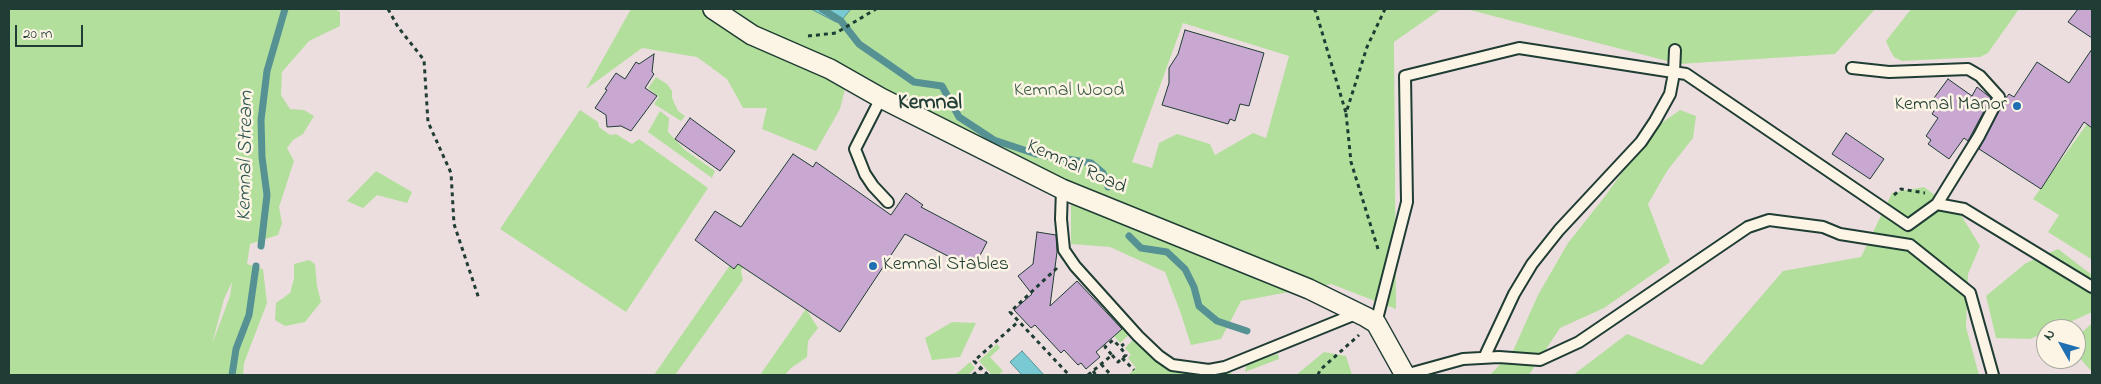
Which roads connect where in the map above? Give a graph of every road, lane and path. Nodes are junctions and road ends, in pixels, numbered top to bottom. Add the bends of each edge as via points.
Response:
1 (388, 9) edge
2 (713, 9) edge
3 (876, 9) edge
4 (1314, 9) edge
5 (1384, 9) edge
6 (836, 33) dead end
7 (1675, 50) dead end
8 (1852, 68) dead end
9 (1674, 72) junction
10 (881, 98) junction
11 (1346, 113) junction
12 (1062, 190) junction
13 (1891, 199) dead end
14 (1938, 201) junction
15 (888, 202) dead end
16 (1378, 251) dead end
17 (1069, 257) junction
18 (2092, 287) edge
19 (479, 299) dead end
20 (1367, 318) junction
21 (1019, 321) junction
22 (1136, 333) junction
23 (1120, 347) junction
24 (1112, 355) junction
25 (1122, 358) junction
26 (1484, 358) junction
27 (1101, 364) junction
28 (981, 368) junction
29 (1134, 370) dead end
30 (1093, 372) junction
31 (973, 375) edge
32 (988, 375) edge
33 (1069, 375) edge
34 (1088, 375) edge
35 (1096, 375) edge
36 (1111, 375) edge
37 (1318, 375) edge
38 (1405, 375) edge
39 (1993, 375) edge

1 - 19 path via 424,60 428,122 451,173 454,224
2 - 10 street, Kemnal Road via 752,35 830,69
3 - 6 path
4 - 11 path
5 - 11 path via 1367,46
7 - 9 lane
8 - 14 lane via 1889,72 1968,69 1980,76 1999,97
9 - 14 lane via 1686,74 1908,225
9 - 20 lane via 1519,48 1405,76 1407,202
9 - 26 lane via 1670,94 1641,142 1559,230 1532,264
10 - 12 street, Kemnal Road
10 - 15 lane via 855,149 865,174
11 - 16 path via 1351,162
12 - 17 lane via 1060,219 1064,250
12 - 20 street, Kemnal Road via 1309,289
13 - 14 path via 1906,189 1928,194
14 - 18 lane via 1964,208
17 - 21 path via 1010,312
17 - 22 lane
20 - 22 lane via 1209,370 1172,365
20 - 37 path via 1358,337
20 - 38 street
21 - 28 path via 974,361
21 - 33 path
22 - 23 path
23 - 24 path via 1113,340 1105,347
23 - 25 path via 1126,355
24 - 25 path via 1118,362
24 - 27 path
25 - 29 path
26 - 38 lane via 1463,359
26 - 39 lane via 1540,360 1579,342 1748,227 1770,220 1910,245 1970,293
27 - 30 path
27 - 36 path
28 - 31 path
28 - 32 path
30 - 34 path
30 - 35 path

